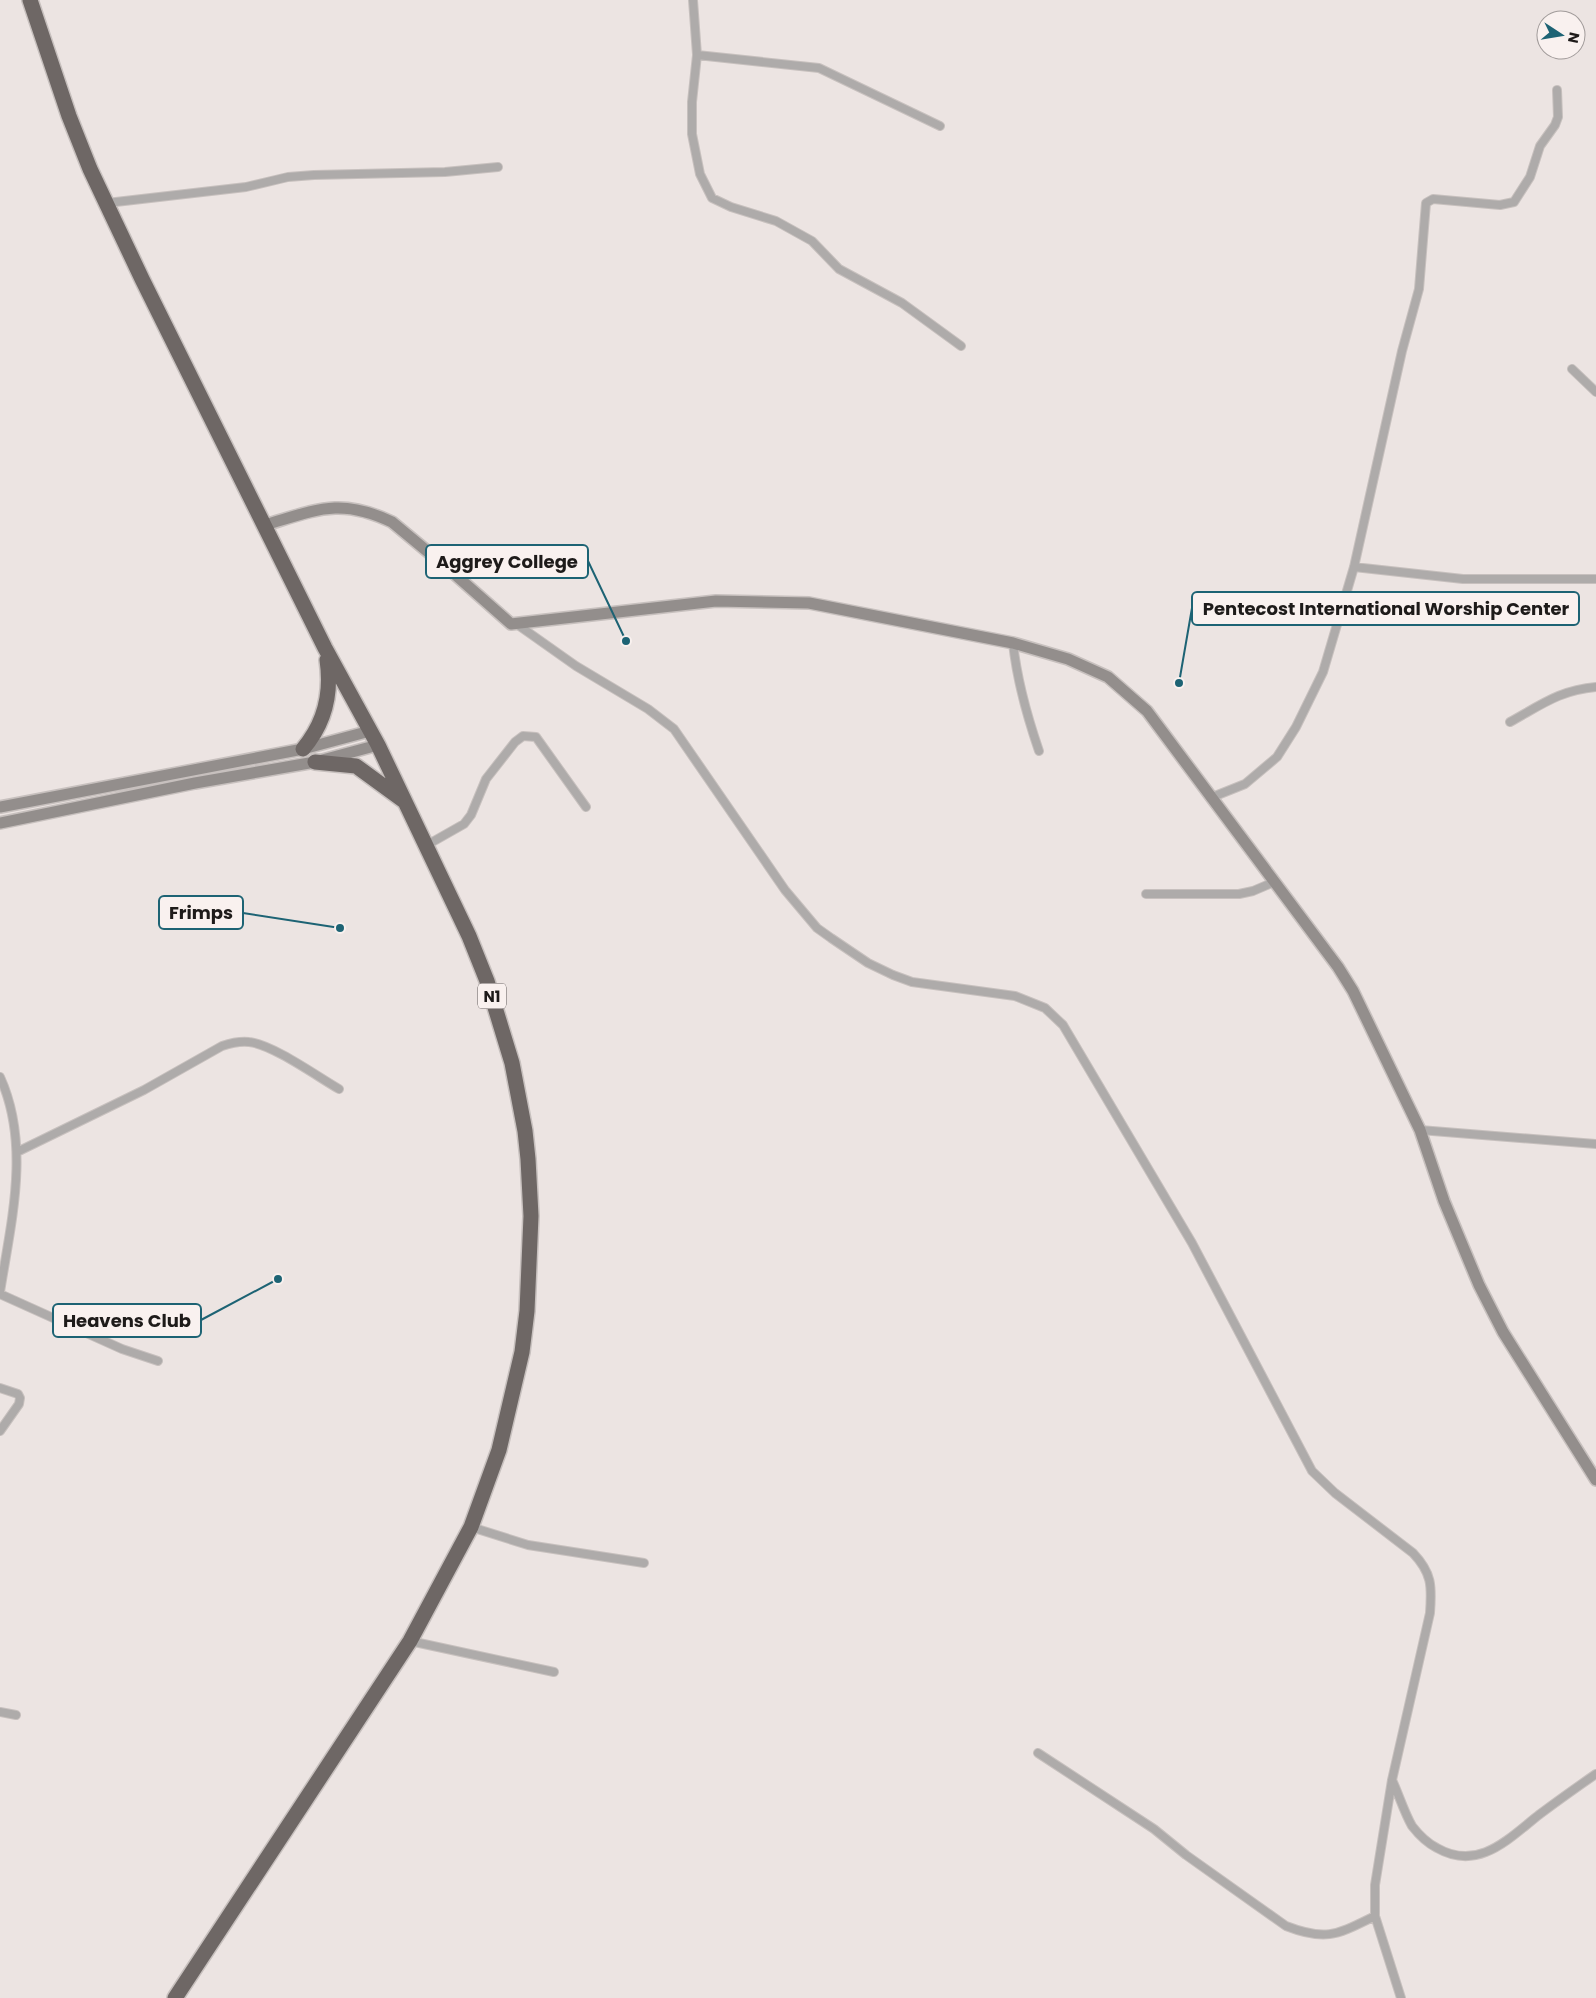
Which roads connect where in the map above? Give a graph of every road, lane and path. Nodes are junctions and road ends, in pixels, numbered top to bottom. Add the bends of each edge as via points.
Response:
1 (30, 0) edge
2 (693, 0) edge
3 (697, 55) junction
4 (1557, 90) dead end
5 (940, 126) dead end
6 (498, 167) dead end
7 (107, 203) junction
8 (961, 346) dead end
9 (1572, 369) dead end
10 (1596, 392) edge
11 (265, 525) junction
12 (1354, 567) junction
13 (1596, 579) edge
14 (518, 624) junction
15 (1013, 643) junction
16 (325, 648) junction
17 (1596, 687) edge
18 (1510, 722) dead end
19 (370, 731) junction
20 (378, 745) junction
21 (303, 750) junction
22 (1039, 751) dead end
23 (315, 762) junction
24 (1210, 798) junction
25 (404, 801) junction
26 (0, 806) edge
27 (586, 807) dead end
28 (0, 823) edge
29 (427, 845) junction
30 (1274, 882) junction
31 (1146, 894) dead end
32 (0, 1077) edge
33 (339, 1089) dead end
34 (1420, 1130) junction
35 (1596, 1144) edge
36 (17, 1152) junction
37 (0, 1293) edge
38 (158, 1360) dead end
39 (0, 1388) edge
40 (0, 1431) edge
41 (1596, 1480) edge
42 (471, 1527) junction
43 (644, 1562) dead end
44 (410, 1641) junction
45 (554, 1672) dead end
46 (0, 1712) edge
47 (16, 1715) dead end
48 (1038, 1753) dead end
49 (1596, 1774) edge
50 (1392, 1780) junction
51 (1375, 1916) junction
52 (175, 1998) edge
53 (1402, 1998) edge

1 - 7 highway, N1 via 69,116
2 - 3 street
3 - 5 street via 818,68
3 - 8 street via 692,134 700,174 712,198 776,221 812,241 839,269 896,300
4 - 12 street via 1558,117 1555,125 1540,146 1530,177 1514,202 1500,205 1433,199 1426,203 1420,289 1402,352
6 - 7 street via 445,172 314,174 246,187
7 - 11 highway, N1
9 - 10 street
11 - 14 street via 331,507 354,509 383,518 451,571 506,621
11 - 16 highway, N1
12 - 13 street via 1464,579
12 - 24 street via 1326,664 1296,727 1277,757 1256,776
14 - 15 street via 716,601 777,602 828,606
14 - 50 street via 576,666 674,728 785,890 824,933 868,963 893,975 912,982 1015,996 1045,1008 1063,1025 1192,1243 1312,1471 1424,1564 1432,1589 1430,1613
15 - 22 street via 1016,672
15 - 24 street via 1068,659 1108,677 1147,711
16 - 19 highway, N1
16 - 21 highway via 330,677 328,697 316,734
17 - 18 street via 1563,693
19 - 20 highway, N1
19 - 21 street
20 - 23 street
20 - 25 highway, N1
21 - 26 street
23 - 25 highway via 356,766
23 - 28 street
24 - 30 street
25 - 29 highway, N1
27 - 29 street via 536,737 523,736 486,779 464,824
29 - 42 highway, N1 via 487,981 512,1063 525,1131 528,1169 531,1216 522,1352 499,1450
30 - 31 street via 1238,894
30 - 34 street via 1353,991
32 - 36 street via 13,1119
33 - 36 street via 265,1046 235,1042
34 - 35 street
34 - 41 street via 1444,1201 1479,1286 1503,1332
36 - 37 street
37 - 38 street via 122,1349
39 - 40 street via 18,1394 20,1398
42 - 43 street via 528,1545
42 - 44 highway, N1
44 - 45 street
44 - 52 highway, N1
46 - 47 street
48 - 51 street via 1154,1829 1286,1926 1321,1936 1337,1934
49 - 50 street via 1509,1840 1484,1853 1464,1858 1426,1842 1412,1826
50 - 51 street via 1375,1885
51 - 53 street

